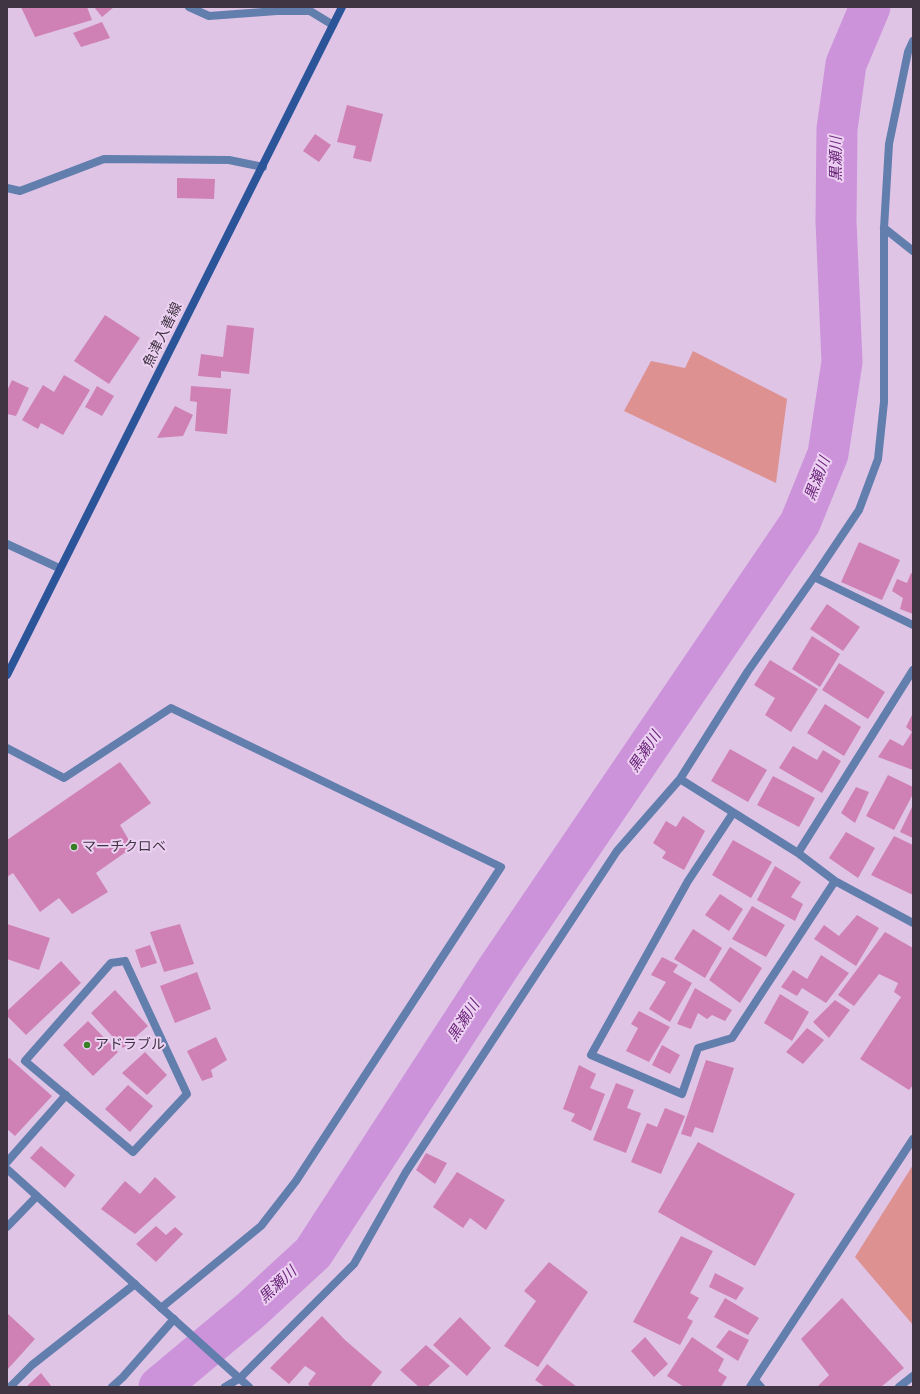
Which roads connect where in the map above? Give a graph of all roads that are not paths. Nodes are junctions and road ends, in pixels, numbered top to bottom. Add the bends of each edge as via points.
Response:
1 (189, 7) edge
2 (342, 7) edge
3 (334, 25) junction
4 (913, 41) edge
5 (263, 167) junction
6 (7, 188) edge
7 (884, 228) junction
8 (913, 251) edge
9 (7, 544) edge
10 (59, 568) junction
11 (814, 577) junction
12 (913, 625) edge
13 (913, 670) edge
14 (7, 675) edge
15 (7, 748) edge
16 (680, 779) junction
17 (733, 813) junction
18 (798, 854) junction
19 (835, 881) junction
20 (913, 923) edge
21 (66, 1095) junction
22 (913, 1139) edge
23 (7, 1162) edge
24 (7, 1169) edge
25 (37, 1196) junction
26 (7, 1227) edge
27 (135, 1284) junction
28 (161, 1308) junction
29 (174, 1319) junction
30 (913, 1376) edge
31 (240, 1378) junction
32 (752, 1383) edge
33 (10, 1387) edge
34 (112, 1387) edge
35 (225, 1387) edge
36 (249, 1387) edge
37 (761, 1387) edge
38 (900, 1387) edge

1 - 3 street via 209,16 310,11
2 - 3 main road, 魚津入善線
3 - 5 main road, 魚津入善線
4 - 7 street via 908,52 890,144
5 - 6 street via 229,160 104,159 20,191
5 - 10 main road, 魚津入善線
7 - 8 street
7 - 11 street via 884,402 878,459 859,510
9 - 10 street
10 - 14 main road, 魚津入善線
11 - 12 street
11 - 16 street via 748,671
13 - 18 street
15 - 28 street via 64,778 171,708 502,867 296,1181 261,1226
16 - 17 street
16 - 31 street via 617,852 406,1172 354,1264
17 - 18 street
17 - 19 street via 688,880 591,1055 682,1094 698,1048 732,1038
18 - 19 street
19 - 20 street
21 - 21 street via 133,1152 187,1094 125,961 111,963 25,1061
21 - 23 street
22 - 32 street
24 - 25 street
25 - 26 street
25 - 27 street
27 - 28 street
27 - 33 street via 32,1365
28 - 29 street
29 - 31 street
29 - 34 street
30 - 38 street
31 - 35 street
31 - 36 street
32 - 37 street

